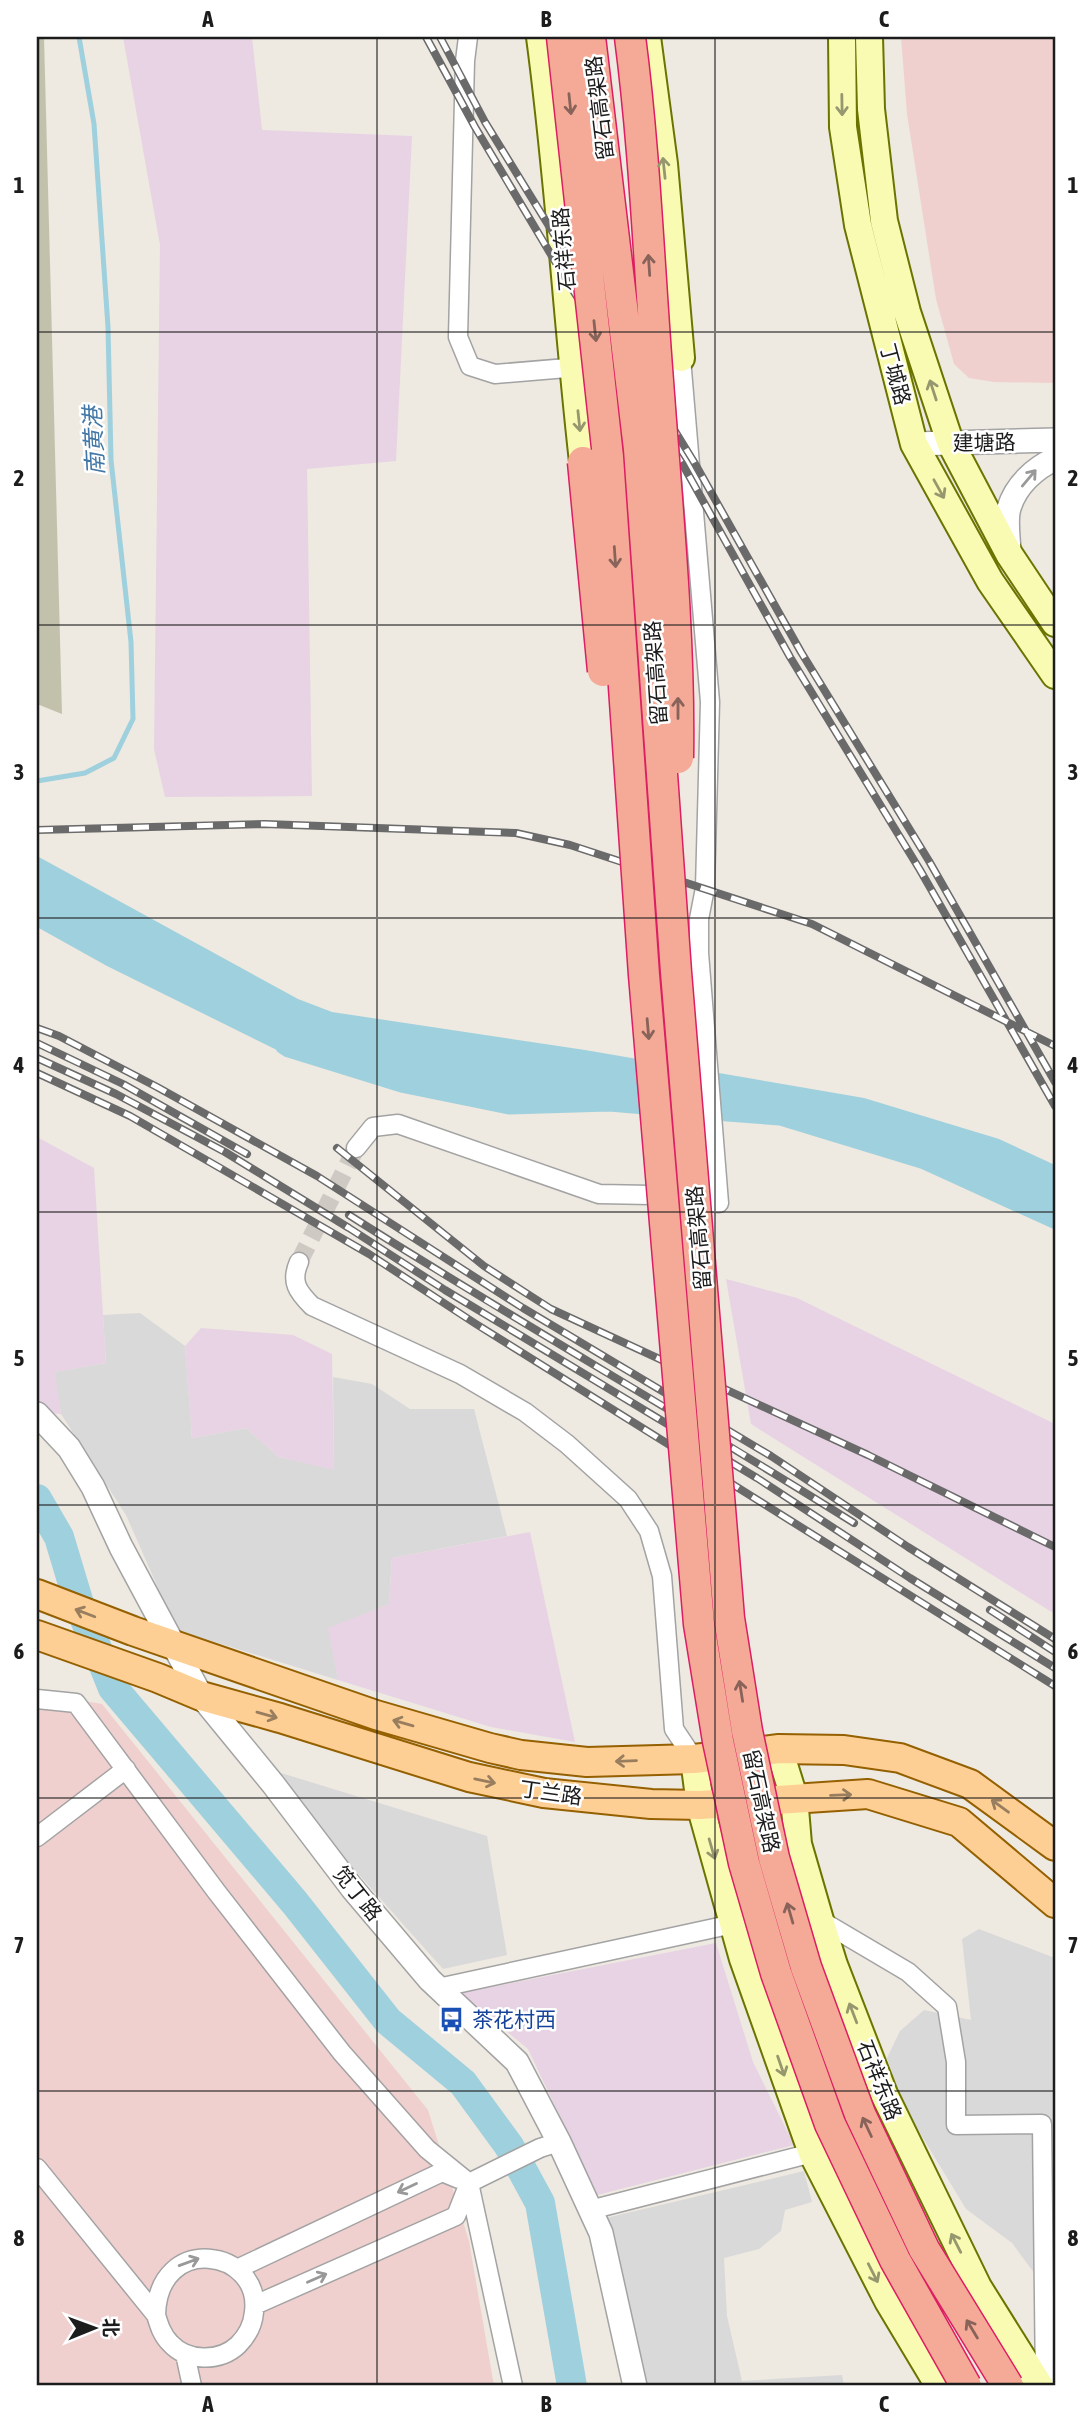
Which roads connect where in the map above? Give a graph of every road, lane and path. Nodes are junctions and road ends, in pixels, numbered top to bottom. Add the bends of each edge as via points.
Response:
1 (468, 37) edge
2 (540, 37) edge
3 (562, 37) edge
4 (590, 37) edge
5 (629, 37) edge
6 (647, 37) edge
7 (842, 37) edge
8 (869, 37) edge
9 (681, 358) junction
10 (572, 368) junction
11 (1055, 440) edge
12 (950, 442) junction
13 (914, 444) junction
14 (1055, 459) edge
15 (583, 462) joint
16 (1009, 554) junction
17 (1055, 623) edge
18 (1055, 676) edge
19 (676, 972) junction
20 (644, 975) junction
21 (356, 1148) tunnel mouth
22 (299, 1262) tunnel mouth
23 (37, 1414) edge
24 (37, 1595) edge
25 (37, 1635) edge
26 (172, 1644) junction
27 (201, 1696) junction
28 (37, 1699) edge
29 (779, 1749) junction
30 (694, 1759) junction
31 (126, 1769) junction
32 (793, 1797) junction
33 (700, 1805) junction
34 (37, 1838) edge
35 (1055, 1846) edge
36 (1055, 1903) edge
37 (820, 1920) junction
38 (733, 1924) junction
39 (438, 1987) junction
40 (550, 2145) junction
41 (812, 2153) junction
42 (37, 2168) edge
43 (469, 2183) junction
44 (590, 2210) junction
45 (1049, 2210) edge
46 (237, 2269) junction
47 (255, 2305) junction
48 (156, 2315) junction
49 (185, 2354) junction
50 (192, 2386) edge
51 (513, 2386) edge
52 (635, 2386) edge
53 (939, 2386) edge
54 (966, 2386) edge
55 (1008, 2386) edge
56 (1042, 2386) edge

1 - 10 street via 458,337 470,366 495,374
2 - 10 main road, 石祥东路 via 553,134
3 -> 20 highway, 留石高架路, bridge via 608,457
4 - 19 highway, 留石高架路, bridge via 639,449
19 -> 5 highway, bridge via 679,701 643,174
9 -> 6 main road via 664,164
7 -> 13 main road, 丁城路 via 843,127 858,225
12 -> 8 main road, 丁城路 via 907,312 884,220 871,109
9 - 10 street
9 - 21 street via 710,702 705,888 699,919 719,1203 599,1194 398,1124 373,1127
10 -> 15 main road, 石祥东路
11 - 12 street, 建塘路
12 - 13 street, 建塘路
12 - 16 main road, 丁城路
13 -> 18 main road, 丁城路 via 990,580
16 -> 14 street, 建塘路 via 1009,509 1031,474
15 - 20 highway, bridge via 615,800
16 - 17 main road, 丁城路
55 -> 19 highway, 留石高架路, bridge via 924,2249 860,2114 806,1967 774,1858 729,1618
20 -> 54 highway, 留石高架路, bridge via 699,1624 744,1863 776,1973 830,2124 895,2260
22 - 30 street via 295,1271 298,1292 312,1306 460,1374 525,1412 628,1499 649,1531 662,1576 674,1729
23 - 26 street, 笕丁路 via 69,1448 93,1487
26 -> 24 main road, 丁兰路
25 - 27 main road, 丁兰路
26 - 27 street, 笕丁路
30 -> 26 main road, 丁兰路 via 587,1762 521,1755 376,1715
27 -> 33 main road, 丁兰路 via 469,1777 544,1793
27 - 39 street, 笕丁路 via 352,1888
28 - 31 street via 76,1703
29 - 30 main road, 丁兰路
29 - 32 main road, 石祥东路
35 -> 29 main road, 丁兰路 via 970,1784 900,1758 844,1750
30 - 33 main road
31 - 34 street
31 - 43 street via 342,2053 427,2148
32 - 33 main road, 丁兰路
32 -> 36 main road, 丁兰路 via 868,1794 959,1822
32 - 37 main road, 石祥东路 via 798,1844
33 -> 38 main road
37 - 45 street via 908,1972 947,2007 956,2062 956,2125 1042,2124
56 -> 37 main road, 石祥东路 via 978,2287 921,2175 884,2094
38 - 39 street
38 -> 41 main road
39 - 40 street, 笕丁路 via 517,2062
40 - 43 street
40 - 44 street, 笕丁路
41 - 44 street
41 -> 53 main road via 888,2301
42 - 48 street
43 -> 46 street via 442,2172
47 -> 43 street via 456,2216
43 - 51 street
44 - 52 street, 笕丁路 via 601,2233
45 - 56 street
46 - 47 street via 246,2279
48 -> 46 street via 162,2282 188,2260 222,2261
47 - 49 street via 246,2338 233,2349 218,2357
48 - 49 street via 160,2331
49 - 50 street

